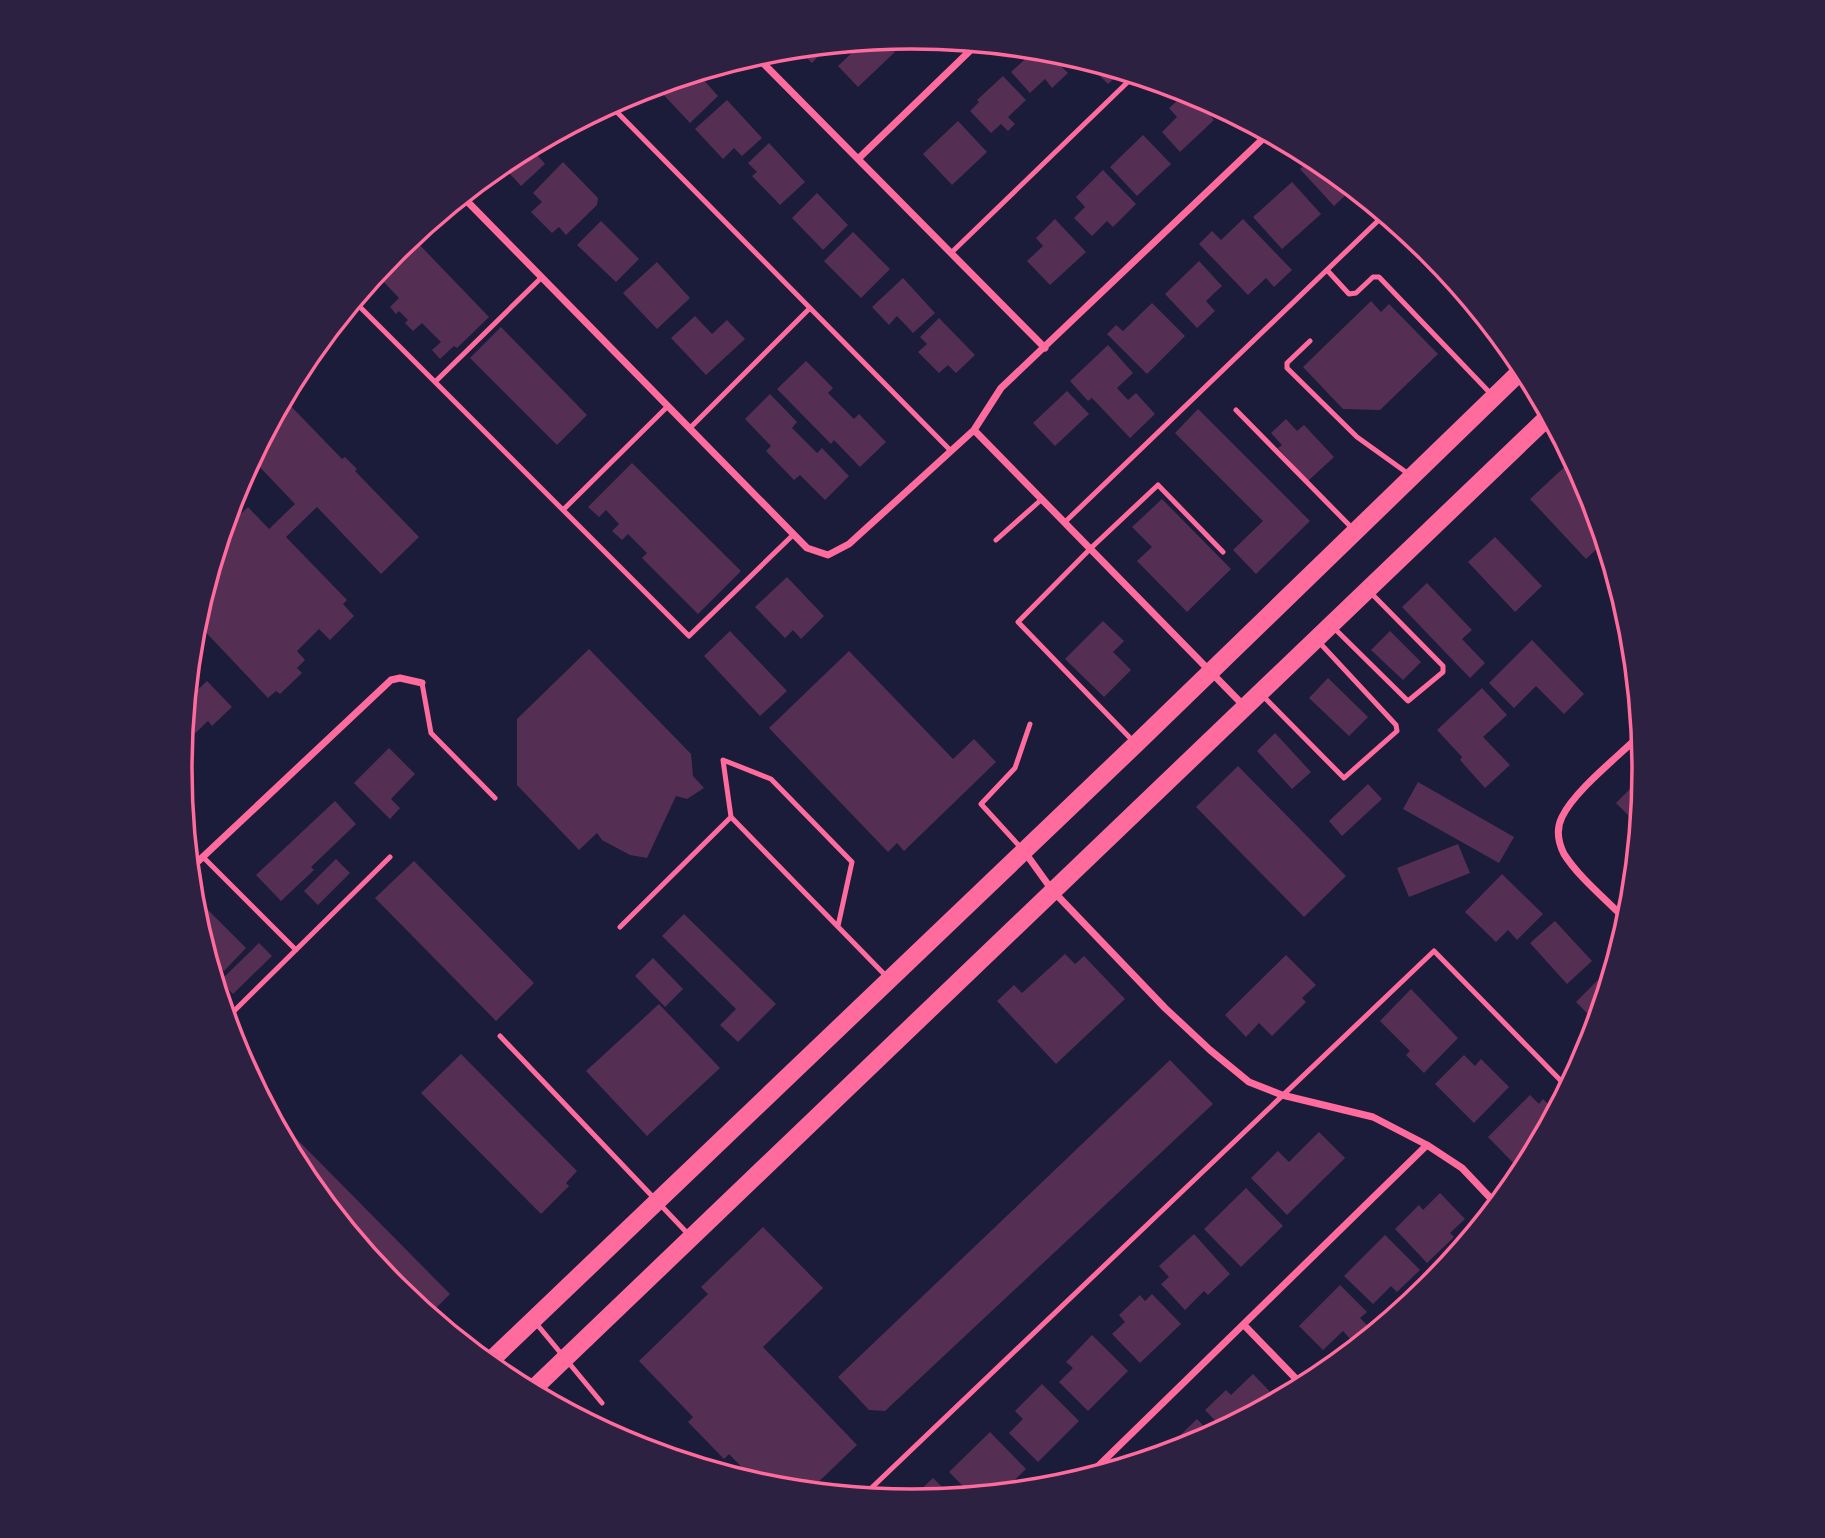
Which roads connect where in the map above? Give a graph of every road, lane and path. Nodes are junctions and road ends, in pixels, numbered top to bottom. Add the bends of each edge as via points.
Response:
1 (969, 52) edge
2 (764, 65) edge
3 (1128, 82) edge
4 (618, 113) edge
5 (1262, 139) edge
6 (858, 159) junction
7 (469, 203) edge
8 (1378, 221) edge
9 (951, 253) junction
10 (1327, 270) junction
11 (542, 277) junction
12 (360, 307) edge
13 (810, 308) junction
14 (1310, 341) dead end
15 (1045, 348) junction
16 (1516, 376) edge
17 (435, 382) junction
18 (1494, 397) junction
19 (668, 406) junction
20 (1236, 410) dead end
21 (1543, 422) edge
22 (690, 428) junction
23 (974, 430) junction
24 (951, 451) junction
25 (1412, 476) junction
26 (1042, 499) junction
27 (563, 510) junction
28 (1065, 522) junction
29 (1356, 532) junction
30 (794, 534) junction
31 (996, 540) dead end
32 (1091, 548) junction
33 (1223, 552) dead end
34 (1368, 590) junction
35 (1331, 625) junction
36 (1316, 639) junction
37 (1211, 672) junction
38 (422, 683) joint
39 (1260, 693) junction
40 (1245, 708) junction
41 (1030, 724) dead end
42 (1631, 743) edge
43 (1136, 744) junction
44 (495, 798) dead end
45 (730, 817) junction
46 (1023, 850) junction
47 (203, 857) junction
48 (390, 857) dead end
49 (199, 861) edge
50 (1052, 890) junction
51 (1618, 912) edge
52 (838, 926) junction
53 (620, 927) dead end
54 (296, 950) junction
55 (889, 979) junction
56 (235, 1010) edge
57 (499, 1035) dead end
58 (1561, 1081) edge
59 (1282, 1095) junction
60 (1427, 1145) junction
61 (1490, 1198) edge
62 (656, 1201) junction
63 (691, 1237) junction
64 (533, 1320) junction
65 (1244, 1325) junction
66 (495, 1356) edge
67 (566, 1358) junction
68 (1296, 1379) edge
69 (538, 1384) edge
70 (603, 1403) dead end
71 (1101, 1463) edge
72 (872, 1487) edge

1 - 6 street
2 - 6 street
3 - 9 lane
4 - 13 lane
5 - 15 street
6 - 9 street
7 - 11 street
8 - 10 lane
9 - 15 street
10 - 18 lane via 1349,294 1373,277 1379,278
10 - 28 lane
11 - 17 lane
11 - 19 street
12 - 17 lane
13 - 22 lane
13 - 24 lane
14 - 25 lane via 1287,368 1357,437
15 - 23 street via 1001,388
16 - 18 main road
17 - 27 lane
18 - 25 main road
19 - 22 street
19 - 27 lane
20 - 29 lane
21 - 34 main road
22 - 30 street
23 - 24 street
23 - 26 street
24 - 30 street via 849,544 828,555 807,548
25 - 29 main road
26 - 28 street
26 - 31 lane
27 - 30 lane via 690,636
28 - 32 street
29 - 37 main road
32 - 33 lane via 1158,485
32 - 37 street
32 - 43 lane via 1018,622
34 - 35 main road
34 - 35 lane via 1443,666 1443,672 1408,701
35 - 36 main road
36 - 39 main road
36 - 39 lane via 1397,728 1344,778
37 - 40 street
37 - 43 main road
38 - 44 lane via 431,733
38 - 47 street via 391,680
39 - 40 main road
40 - 50 main road
41 - 46 lane via 1015,768 981,804
42 - 51 street via 1573,800 1561,818 1558,834 1573,865
43 - 46 main road
45 - 52 lane
45 - 52 lane via 723,760 771,779 852,862
45 - 53 lane
46 - 50 street
46 - 55 main road
47 - 49 street
47 - 54 lane
48 - 54 lane
50 - 59 street via 1210,1050 1249,1082
50 - 63 main road
52 - 55 lane
54 - 56 lane
55 - 62 main road
57 - 62 lane
58 - 59 lane via 1434,951
59 - 60 street via 1373,1117
59 - 72 lane
60 - 61 street via 1462,1168
60 - 65 street
62 - 63 lane
62 - 64 main road
63 - 67 main road
64 - 66 main road
64 - 67 lane
65 - 68 street
65 - 71 street
67 - 69 main road
67 - 70 lane

